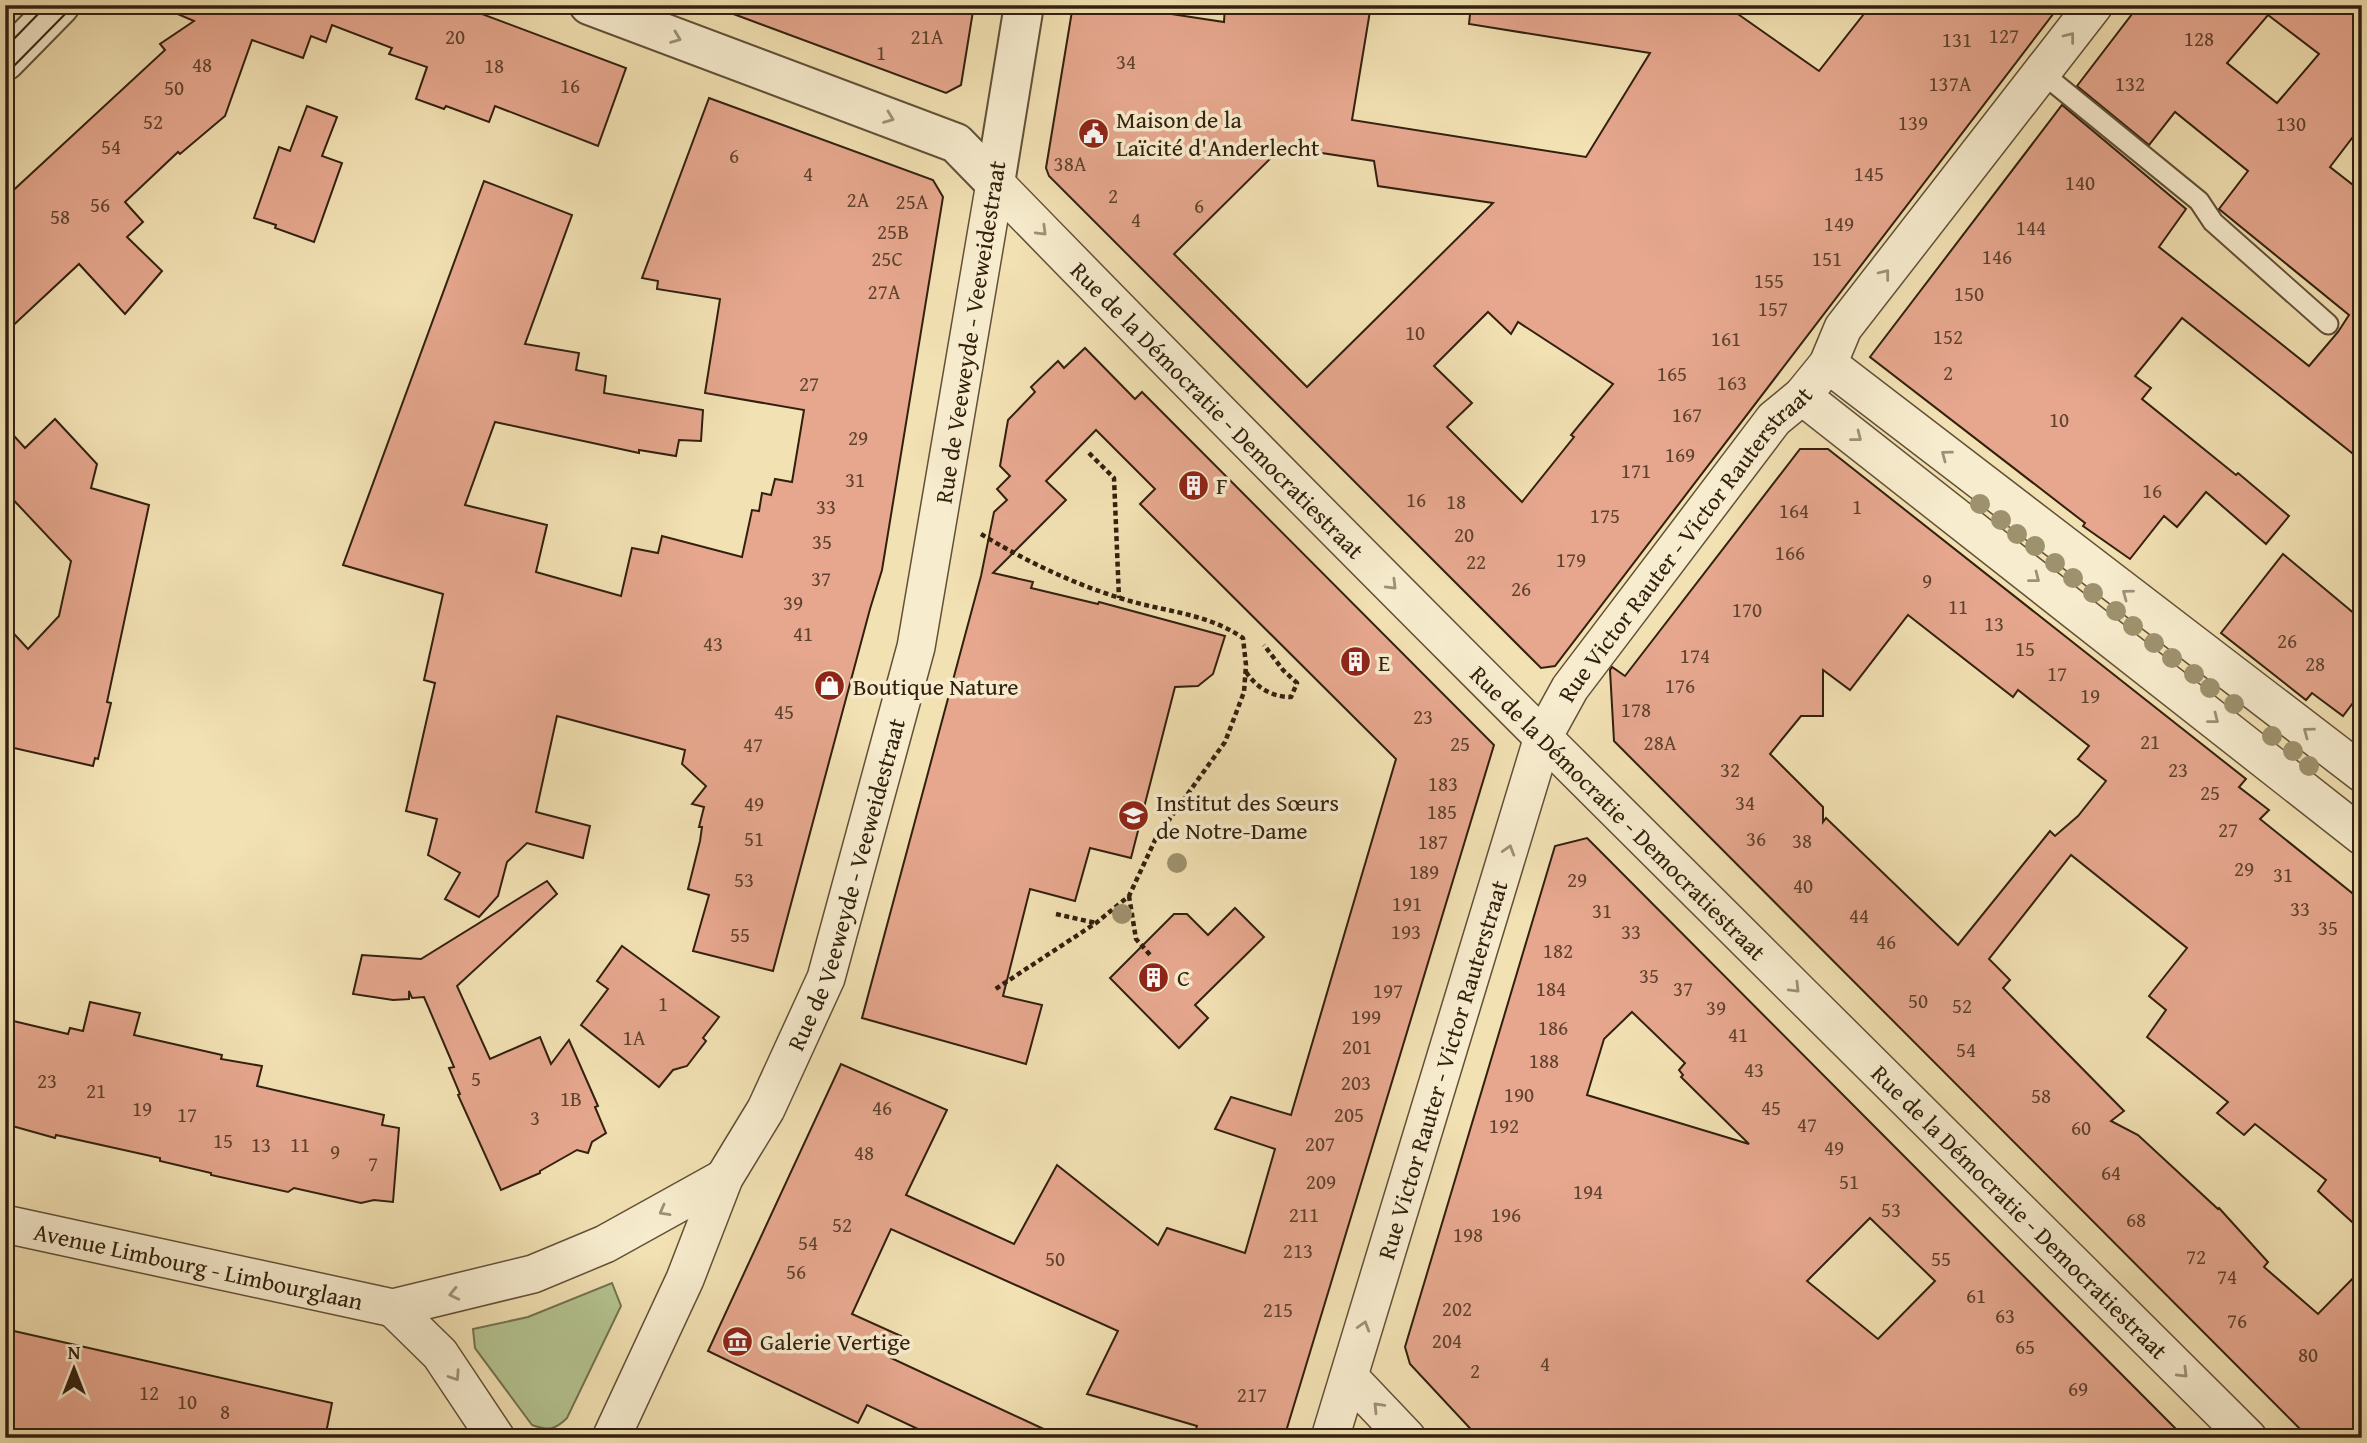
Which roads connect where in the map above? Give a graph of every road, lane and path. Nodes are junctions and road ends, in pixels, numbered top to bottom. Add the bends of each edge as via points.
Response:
1 (60, 5) edge
2 (589, 5) edge
3 (1024, 5) edge
4 (2094, 5) edge
5 (5, 61) edge
6 (2042, 73) junction
7 (995, 183) junction
8 (2328, 324) dead end
9 (1828, 364) junction
10 (1802, 396) junction
11 (1089, 453) dead end
12 (981, 534) dead end
13 (1119, 598) junction
14 (1264, 645) dead end
15 (1246, 671) junction
16 (1543, 737) junction
17 (2362, 773) edge
18 (2362, 836) edge
19 (1129, 896) junction
20 (1056, 914) dead end
21 (1097, 923) junction
22 (1152, 957) dead end
23 (994, 990) dead end
24 (724, 1178) junction
25 (5, 1224) edge
26 (393, 1308) junction
27 (1349, 1377) junction
28 (496, 1438) edge
29 (611, 1438) edge
30 (1330, 1438) edge
31 (1407, 1438) edge
32 (2248, 1438) edge

1 - 5 street
2 -> 7 street via 956,143
3 - 7 street, Rue de Veeweyde - Veeweidestraat
6 -> 4 street, Rue Victor Rauter - Victor Rauterstraat
6 - 8 lane via 2199,201 2213,222
9 -> 6 street, Rue Victor Rauter - Victor Rauterstraat via 1843,328
7 -> 16 street, Rue de la Démocratie - Democratiestraat
7 - 24 street, Rue de Veeweyde - Veeweidestraat via 916,648 826,978 766,1109
9 - 10 street, Rue Victor Rauter - Victor Rauterstraat
17 -> 9 street
10 - 16 street, Rue Victor Rauter - Victor Rauterstraat via 1774,419 1570,688
10 -> 18 street
11 - 13 path via 1115,478
12 - 13 path via 1023,559
13 - 15 path via 1224,625 1243,638
14 - 15 path via 1297,683 1291,697 1275,697
15 - 19 path via 1244,692 1225,743 1156,838
27 -> 16 street, Rue Victor Rauter - Victor Rauterstraat
16 -> 32 street, Rue de la Démocratie - Democratiestraat
19 - 21 path
19 - 22 path via 1136,939
20 - 21 path
21 - 23 path
24 -> 26 street, Avenue Limbourg - Limbourglaan via 605,1244 533,1274
24 - 29 street, Rue de Veeweyde - Veeweidestraat via 685,1279
25 - 26 street, Avenue Limbourg - Limbourglaan
26 -> 28 street, Avenue Limbourg - Limbourglaan via 440,1354
27 - 30 street, Rue Victor Rauter - Victor Rauterstraat
31 -> 27 street

